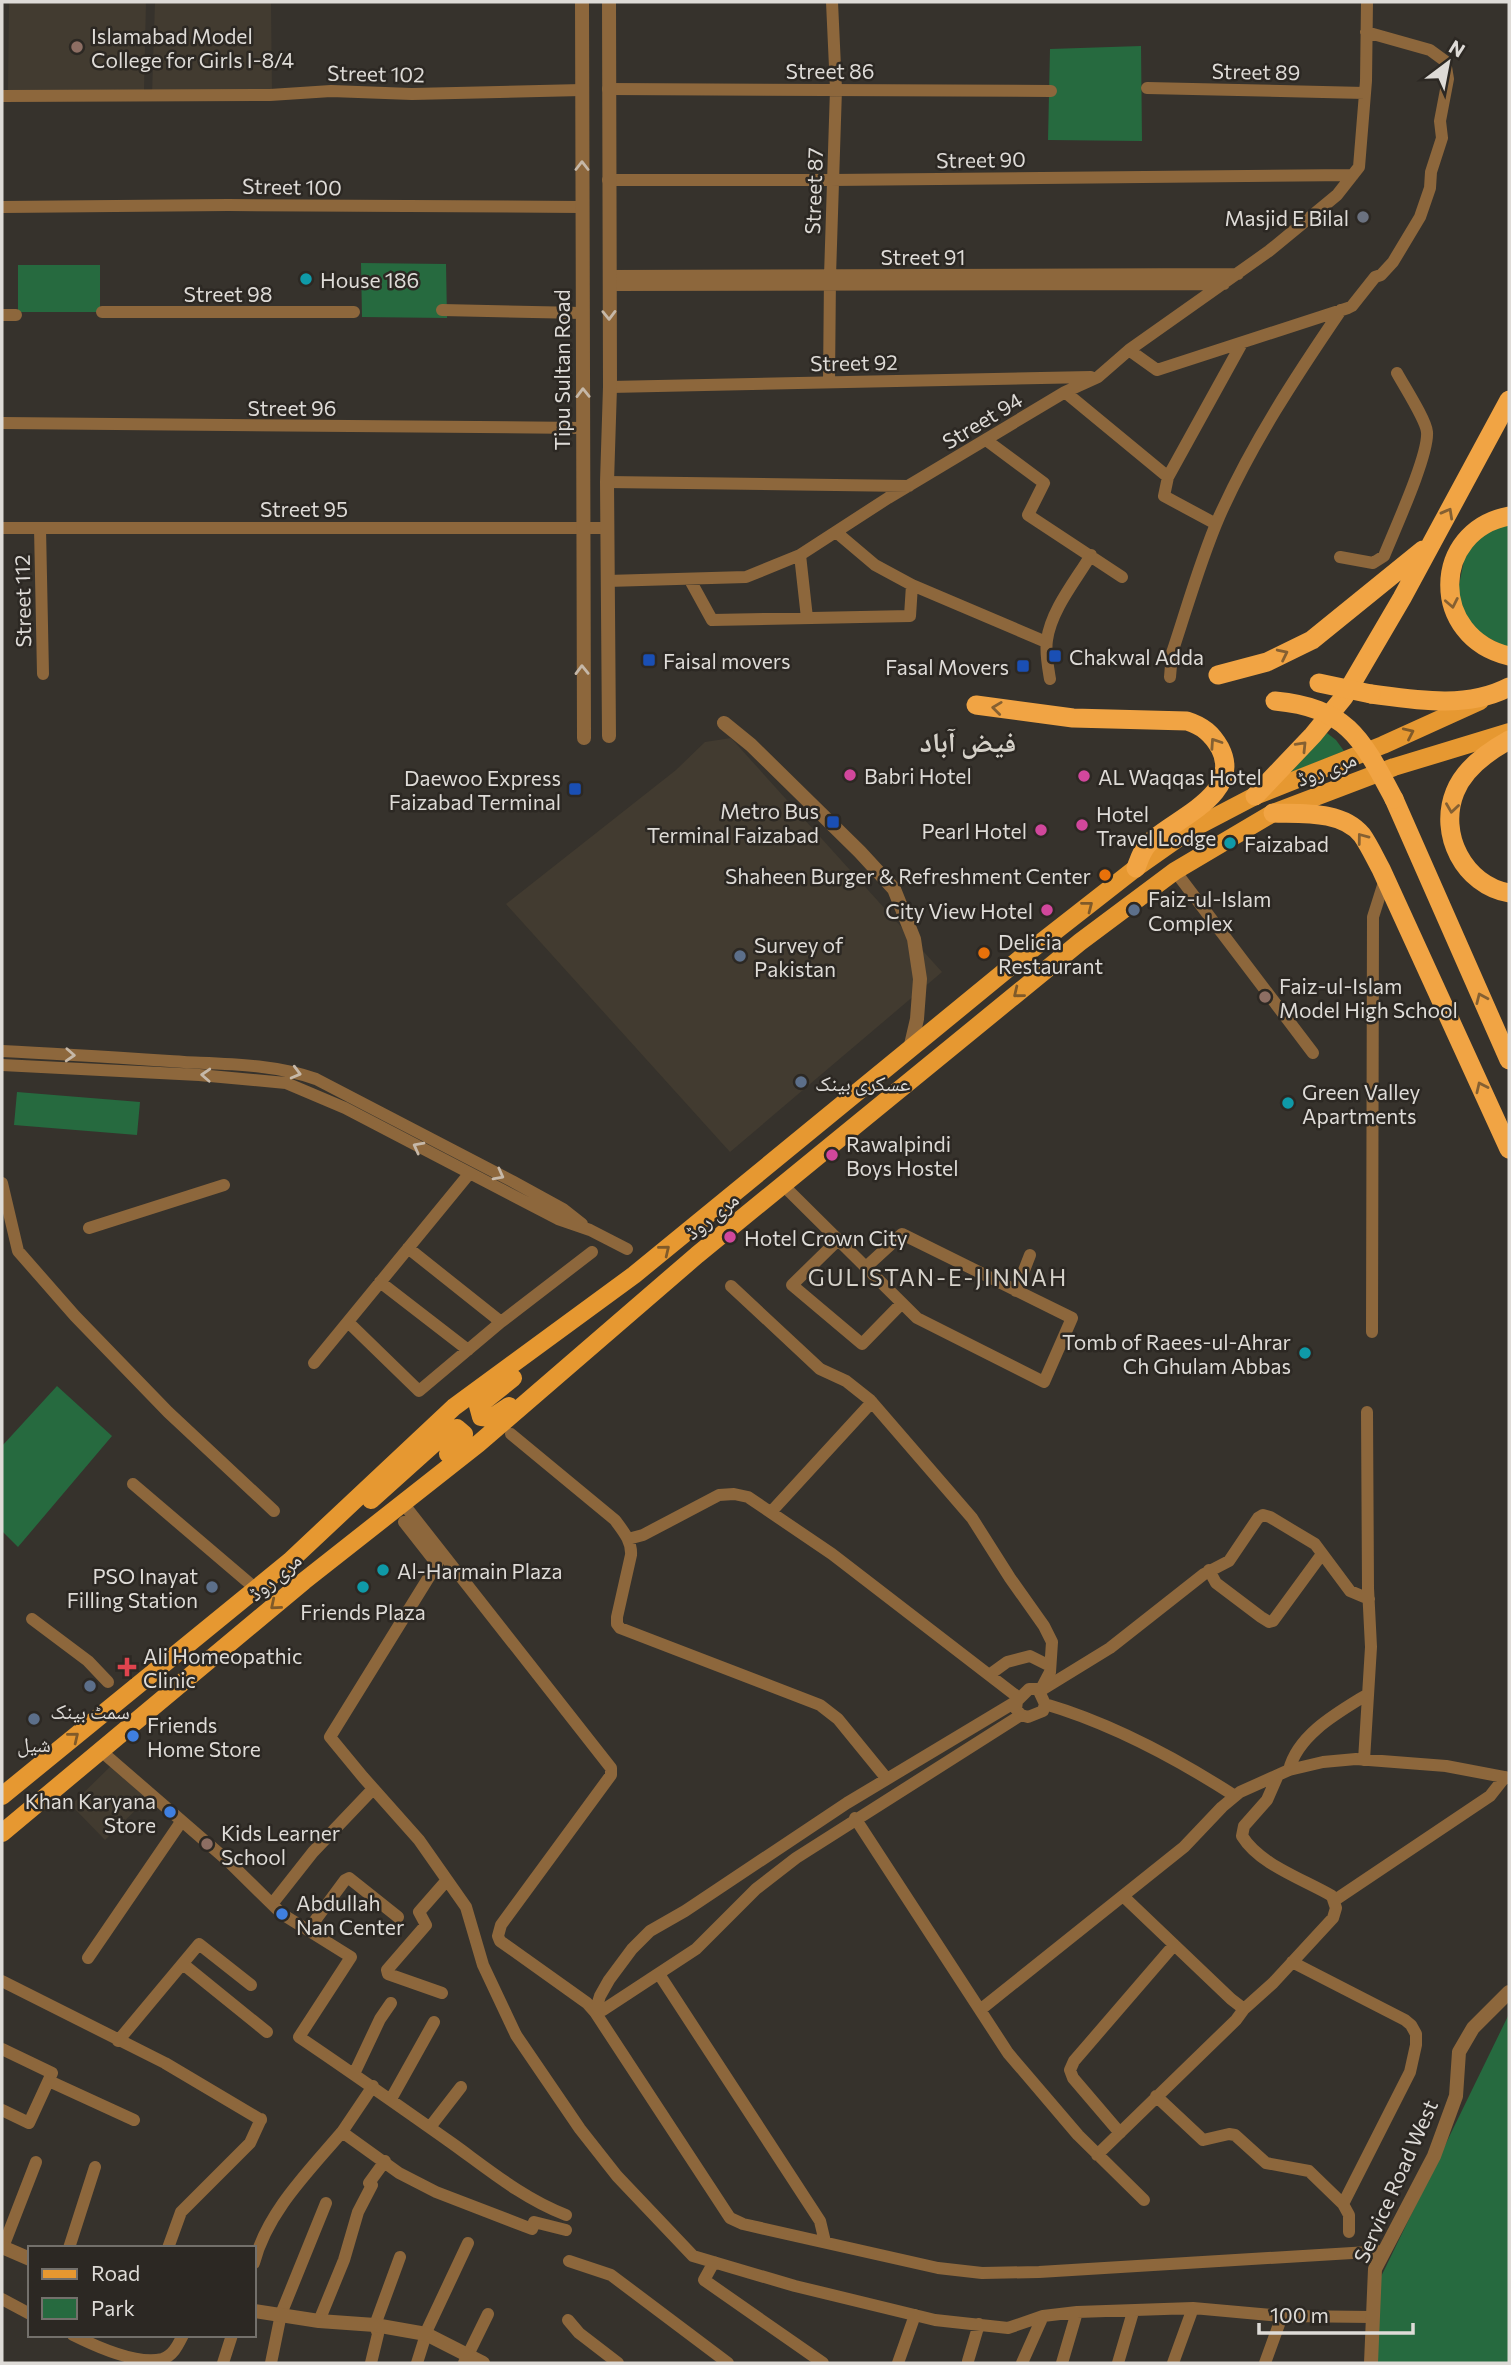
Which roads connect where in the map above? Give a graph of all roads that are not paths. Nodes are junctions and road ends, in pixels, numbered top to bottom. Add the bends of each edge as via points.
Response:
1 (582, 2) edge
2 (610, 2) edge
3 (832, 2) edge
4 (1367, 2) edge
5 (1366, 32) junction
6 (582, 35) junction
7 (609, 38) junction
8 (1147, 88) dead end
9 (608, 89) junction
10 (836, 89) junction
11 (582, 90) junction
12 (1051, 91) dead end
13 (1365, 93) junction
14 (2, 96) edge
15 (1353, 175) junction
16 (608, 180) junction
17 (832, 180) junction
18 (2, 206) edge
19 (582, 207) junction
20 (582, 242) junction
21 (609, 243) junction
22 (1238, 274) junction
23 (830, 280) junction
24 (609, 281) junction
25 (1224, 284) junction
26 (442, 310) dead end
27 (1341, 310) junction
28 (102, 312) dead end
29 (354, 312) dead end
30 (582, 313) junction
31 (16, 315) dead end
32 (2, 316) edge
33 (1242, 343) junction
34 (1129, 350) junction
35 (1397, 373) dead end
36 (1098, 377) junction
37 (829, 381) junction
38 (610, 387) junction
39 (1065, 392) junction
40 (1509, 400) edge
41 (2, 423) edge
42 (583, 428) junction
43 (986, 440) junction
44 (1168, 477) junction
45 (607, 482) junction
46 (910, 486) junction
47 (1509, 516) edge
48 (1216, 524) junction
49 (582, 527) junction
50 (2, 528) edge
51 (40, 528) junction
52 (607, 528) junction
53 (836, 532) junction
54 (1432, 542) junction
55 (800, 555) junction
56 (1091, 555) junction
57 (1340, 557) dead end
58 (1122, 577) dead end
59 (690, 580) junction
60 (607, 581) junction
61 (912, 585) junction
62 (807, 618) junction
63 (1046, 642) junction
64 (1509, 656) edge
65 (43, 674) dead end
66 (1218, 675) dead end
67 (1170, 677) dead end
68 (1050, 679) dead end
69 (1319, 682) dead end
70 (1506, 689) edge
71 (1275, 701) dead end
72 (976, 705) dead end
73 (724, 723) dead end
74 (1509, 732) edge
75 (609, 736) dead end
76 (584, 738) dead end
77 (1509, 740) edge
78 (1255, 796) junction
79 (1273, 813) junction
80 (1136, 868) junction
81 (1175, 871) junction
82 (1385, 879) junction
83 (1509, 892) edge
84 (910, 1049) junction
85 (2, 1051) edge
86 (1313, 1053) dead end
87 (1509, 1060) edge
88 (2, 1065) edge
89 (1509, 1149) edge
90 (470, 1174) junction
91 (2, 1183) edge
92 (224, 1185) dead end
93 (784, 1185) junction
94 (89, 1228) dead end
95 (590, 1230) junction
96 (838, 1240) junction
97 (408, 1248) junction
98 (627, 1249) dead end
99 (592, 1252) dead end
100 (698, 1255) junction
101 (1030, 1255) dead end
102 (866, 1267) junction
103 (634, 1275) junction
104 (380, 1282) junction
105 (731, 1286) dead end
106 (1016, 1291) junction
107 (902, 1303) junction
108 (348, 1322) junction
109 (501, 1322) junction
110 (1372, 1332) dead end
111 (468, 1350) junction
112 (314, 1363) dead end
113 (872, 1402) junction
114 (1367, 1412) dead end
115 (510, 1434) dead end
116 (133, 1484) dead end
117 (402, 1502) junction
118 (274, 1511) dead end
119 (771, 1512) junction
120 (404, 1522) dead end
121 (628, 1539) junction
122 (1322, 1554) junction
123 (290, 1561) junction
124 (1209, 1570) junction
125 (304, 1581) junction
126 (256, 1589) junction
127 (1369, 1599) junction
128 (32, 1619) dead end
129 (1050, 1666) junction
130 (989, 1675) junction
131 (107, 1682) dead end
132 (1040, 1691) junction
133 (1368, 1694) junction
134 (1018, 1699) junction
135 (1045, 1704) junction
136 (1021, 1715) junction
137 (101, 1751) junction
138 (1364, 1760) junction
139 (1284, 1772) junction
140 (1507, 1777) edge
141 (887, 1779) junction
142 (373, 1789) junction
143 (2, 1796) edge
144 (1236, 1796) junction
145 (855, 1818) junction
146 (181, 1822) junction
147 (2, 1833) edge
148 (447, 1880) junction
149 (1123, 1896) junction
150 (1335, 1900) junction
151 (272, 1904) junction
152 (398, 1917) dead end
153 (308, 1930) junction
154 (1174, 1945) junction
155 (88, 1958) dead end
156 (1292, 1962) junction
157 (183, 1964) junction
158 (659, 1974) junction
159 (2, 1982) edge
160 (251, 1984) dead end
161 (1509, 1992) edge
162 (442, 1993) dead end
163 (391, 2003) dead end
164 (1244, 2008) junction
165 (980, 2010) junction
166 (595, 2012) junction
167 (434, 2022) dead end
168 (267, 2032) dead end
169 (118, 2040) junction
170 (2, 2049) edge
171 (354, 2074) junction
172 (51, 2077) junction
173 (373, 2086) junction
174 (461, 2087) dead end
175 (1156, 2096) junction
176 (391, 2099) junction
177 (2, 2110) edge
178 (134, 2120) dead end
179 (430, 2127) junction
180 (342, 2132) junction
181 (1119, 2133) junction
182 (1097, 2155) junction
183 (385, 2161) junction
184 (36, 2162) dead end
185 (95, 2167) dead end
186 (1144, 2200) dead end
187 (326, 2203) dead end
188 (1343, 2204) junction
189 (566, 2215) dead end
190 (566, 2230) dead end
191 (1349, 2232) dead end
192 (825, 2242) junction
193 (468, 2243) dead end
194 (70, 2246) edge
195 (169, 2246) edge
196 (2, 2247) edge
197 (1385, 2251) junction
198 (400, 2257) dead end
199 (28, 2258) edge
200 (256, 2258) edge
201 (569, 2261) dead end
202 (714, 2262) junction
203 (2, 2299) edge
204 (1193, 2308) junction
205 (256, 2311) edge
206 (1077, 2312) junction
207 (1133, 2312) junction
208 (28, 2313) edge
209 (281, 2314) junction
210 (488, 2314) dead end
211 (915, 2315) junction
212 (1043, 2316) junction
213 (1282, 2316) junction
214 (1372, 2317) junction
215 (568, 2320) dead end
216 (319, 2321) junction
217 (979, 2324) junction
218 (374, 2325) junction
219 (426, 2334) junction
220 (78, 2337) edge
221 (182, 2337) edge
222 (232, 2337) edge
223 (172, 2357) edge
224 (466, 2359) edge
225 (968, 2361) dead end
226 (223, 2363) edge
227 (271, 2363) edge
228 (371, 2363) edge
229 (417, 2363) edge
230 (482, 2363) edge
231 (618, 2363) edge
232 (728, 2363) edge
233 (823, 2363) edge
234 (898, 2363) edge
235 (1022, 2363) edge
236 (1062, 2363) edge
237 (1118, 2363) edge
238 (1173, 2363) edge
239 (1265, 2363) edge
240 (1371, 2363) edge

1 - 6 street, Tipu Sultan Road
2 - 7 street
3 - 10 street, Street 87
4 - 5 street
5 - 13 street
5 - 27 street via 1430,50 1445,61 1448,79 1440,121 1442,138 1420,217 1393,262 1352,306
6 - 7 street
6 - 11 street, Tipu Sultan Road
7 - 9 street
8 - 13 street, Street 89
9 - 10 street, Street 86
9 - 16 street
10 - 12 street, Street 86
10 - 17 street, Street 87
11 - 14 street, Street 102
19 -> 11 street, Tipu Sultan Road
13 - 15 street via 1359,167
15 - 17 street, Street 90
15 - 22 street, Street 94 via 1337,195
16 - 17 street, Street 90
16 - 21 street
17 - 23 street, Street 87
18 - 19 street, Street 100
19 - 20 street, Tipu Sultan Road
20 - 21 street
20 - 30 street, Tipu Sultan Road
21 - 24 street
22 - 23 street, Street 91
22 - 25 street, Street 94
23 - 24 street, Street 91
23 - 25 street
23 - 37 street, Street 87
24 -> 38 street
25 - 34 street, Street 94
26 - 30 street
27 - 33 street
27 - 48 street via 1291,383
28 - 29 street, Street 98
42 -> 30 street, Tipu Sultan Road
31 - 32 street
33 - 34 street via 1157,370
33 - 44 street
34 - 36 street, Street 94
35 - 57 street via 1426,424 1428,434 1417,472 1384,556 1373,563
36 - 37 street, Street 92
36 - 39 street, Street 94
37 - 38 street, Street 92
38 - 45 street
39 - 43 street, Street 94
39 - 44 street
54 -> 40 highway
41 - 42 street, Street 96
42 - 49 street, Tipu Sultan Road
43 - 46 street, Street 94
43 - 56 street via 1044,483 1028,515
44 - 48 street via 1164,496
45 - 46 street
45 - 52 street
46 - 53 street, Street 94
47 -> 64 highway via 1477,530 1463,545 1450,577 1449,598 1454,615 1476,642
48 - 67 street via 1172,653
49 - 51 street, Street 95
49 - 52 street, Street 95
76 -> 49 street, Tipu Sultan Road
50 - 51 street, Street 95
51 - 65 street, Street 112
52 - 60 street
53 - 55 street, Street 94
53 - 61 street via 875,565
66 -> 54 highway via 1267,662 1312,640
78 -> 54 highway via 1344,697
55 - 59 street, Street 94 via 746,577
55 - 62 street
56 - 58 street
56 - 63 street via 1061,604
59 - 60 street, Street 94
59 - 62 street via 712,620
60 - 75 street
61 - 62 street via 911,616
61 - 63 street
63 - 68 street
69 - 70 highway, bridge via 1430,702
78 -> 70 main road, مری روڈ
87 -> 71 highway, bridge via 1372,757 1345,726 1312,707
80 -> 72 highway via 1145,846 1216,792 1224,764 1213,737 1188,721 1073,718
73 - 84 street via 894,890 914,939 920,979
74 - 79 main road, مری روڈ via 1394,767
77 -> 83 highway via 1462,779 1451,808 1450,829 1462,863 1473,876
78 - 80 main road, مری روڈ via 1190,830
79 - 81 main road, مری روڈ
82 -> 79 highway via 1361,833 1350,824 1331,817
84 -> 80 main road, مری روڈ
81 - 86 street
81 -> 93 main road, مری روڈ via 1074,947
89 -> 82 highway
82 - 110 street via 1373,917
103 -> 84 main road, مری روڈ
85 -> 95 street via 242,1065 303,1074 563,1209
90 -> 88 street via 345,1108 286,1083
90 - 95 street via 558,1219
90 - 97 street
91 - 118 street via 18,1251 168,1412
92 - 94 street
93 - 96 street
93 - 100 main road, مری روڈ
95 - 98 street
96 - 102 street
96 - 107 street via 792,1285 862,1344
97 - 104 street
97 - 109 street
99 - 109 street
100 - 103 main road via 557,1362 509,1406 491,1418 481,1417 478,1406 559,1344
100 - 117 main road, مری روڈ via 478,1444
101 - 106 street
102 - 106 street via 902,1234
102 - 107 street
103 - 123 main road, مری روڈ via 454,1407
104 - 108 street
104 - 111 street
105 - 113 street via 820,1369 846,1381
106 - 107 street via 1072,1318 1044,1382 917,1318
108 - 111 street via 419,1391
108 - 112 street
109 - 111 street
113 - 119 street
113 - 129 street via 972,1518 1044,1626 1052,1642
114 - 127 street
115 - 121 street via 615,1520
116 - 126 street
117 - 125 main road, مری روڈ
117 - 166 street via 611,1768 611,1775 501,1926 498,1937
119 - 121 street via 748,1497 719,1495
119 - 130 street
120 - 142 street via 437,1564 330,1737
121 - 141 street via 632,1546 617,1617 620,1628 820,1705 838,1719
122 - 124 street via 1315,1544 1263,1515 1229,1561
122 - 124 street via 1269,1622 1216,1583
122 - 127 street via 1350,1591
123 - 125 main road via 378,1495 450,1430 457,1427 464,1434 463,1442 372,1516
123 - 126 main road, مری روڈ
124 - 132 street via 1110,1648
125 -> 137 main road, مری روڈ
143 -> 126 main road, مری روڈ
127 - 133 street
128 - 131 street via 88,1661
129 - 130 street via 1030,1656 1007,1662
129 - 132 street
130 - 134 street
132 - 134 street via 1029,1689
132 - 135 street
133 - 138 street
133 - 139 street via 1314,1731
134 - 136 street via 1016,1709
134 - 141 street
135 - 136 street via 1037,1714
135 - 144 street via 1134,1738
136 - 145 street
137 - 146 street
137 - 147 main road, مری روڈ
138 - 139 street via 1323,1762
138 - 140 street via 1446,1766
139 - 144 street
139 - 150 street via 1261,1810 1244,1826 1242,1836 1280,1868
140 - 150 street via 1490,1796
141 - 166 street via 650,1931 609,1980
142 - 148 street via 419,1840
142 - 151 street via 313,1852
144 - 149 street via 1184,1847
145 - 158 street via 775,1874 696,1949
145 - 165 street
146 - 151 street
146 - 155 street
148 - 162 street via 419,1912 426,1925 387,1970
148 - 202 street via 466,1906 482,1965 516,2035 580,2129 617,2176 693,2256
149 - 154 street
149 - 165 street
150 - 156 street via 1333,1918
151 - 153 street
152 - 153 street via 349,1878
153 - 171 street via 351,1957 299,2037
154 - 164 street
154 - 181 street via 1070,2070
156 - 164 street
156 - 188 street via 1405,2020 1416,2034 1410,2072
157 - 160 street via 202,1944
157 - 168 street
157 - 169 street
158 - 166 street
158 - 192 street via 820,2221
159 - 169 street
161 - 197 street, Service Road West via 1473,2028 1459,2052 1456,2096 1434,2156
163 - 171 street
164 - 175 street
165 - 182 street via 1007,2053
166 - 192 street via 730,2218
167 - 176 street
169 - 195 street via 261,2119 250,2143 181,2212
170 - 172 street
171 - 173 street
172 - 177 street via 29,2123
172 - 178 street
173 - 176 street
173 - 180 street
174 - 179 street
175 - 181 street
175 - 188 street via 1197,2137 1235,2135 1266,2163 1309,2171
176 - 179 street
179 - 189 street via 495,2176
180 - 183 street
180 - 200 street via 270,2224
181 - 182 street
182 - 186 street
183 - 190 street via 436,2192 532,2230 534,2222
183 - 216 street via 369,2183 372,2185
184 - 196 street
185 - 194 street
187 - 209 street
188 - 191 street via 1349,2214
192 - 197 street via 938,2268 982,2273
193 - 219 street
196 - 199 street
197 - 214 street, Service Road West via 1375,2269
198 - 218 street
201 - 232 street via 611,2275
202 - 211 street
202 - 233 street via 704,2280
203 - 208 street
204 - 207 street
204 - 213 street
204 - 238 street
205 - 209 street
206 - 207 street
206 - 212 street
206 - 236 street
207 - 237 street
209 - 216 street
209 - 227 street
210 - 224 street
211 - 217 street
211 - 234 street
212 - 217 street via 1008,2328
212 - 235 street
213 - 214 street
213 - 239 street
214 - 240 street, Service Road West
215 - 231 street
216 - 218 street
217 - 225 street
218 - 219 street
218 - 228 street via 378,2334
219 - 224 street
219 - 229 street
220 - 223 street via 141,2361
221 - 223 street
222 - 226 street
224 - 230 street

